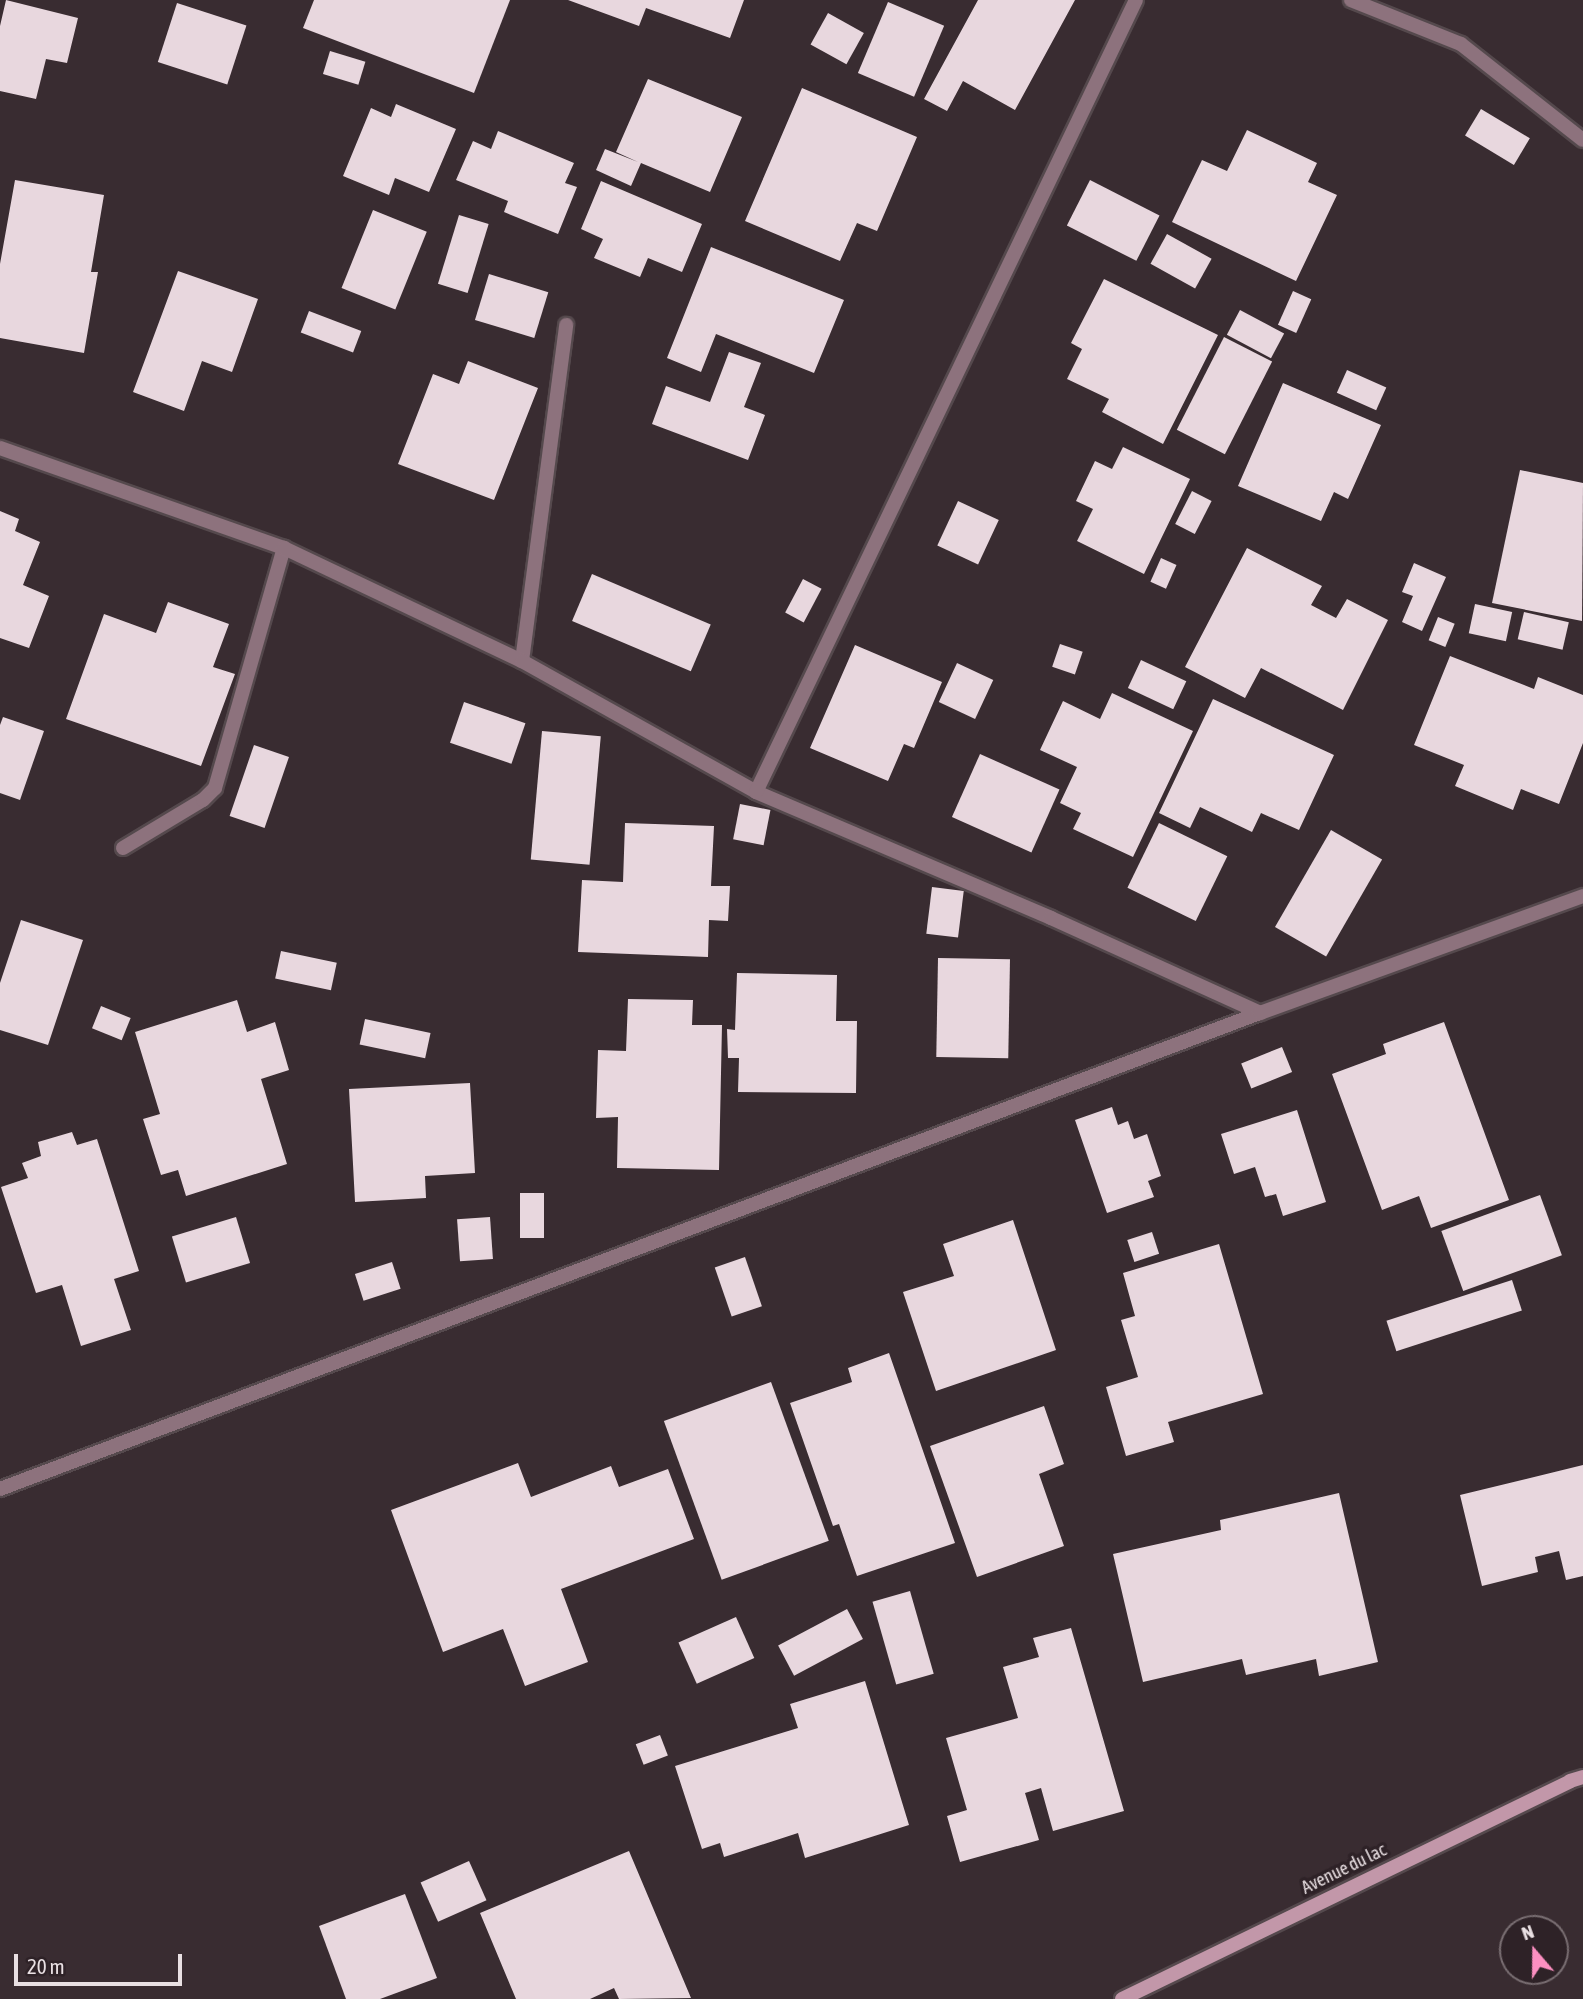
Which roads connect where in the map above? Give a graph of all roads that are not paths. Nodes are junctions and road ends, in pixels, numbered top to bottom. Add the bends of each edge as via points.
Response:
1 (1136, 0) edge
2 (1351, 0) edge
3 (1583, 140) edge
4 (566, 326) dead end
5 (0, 448) edge
6 (284, 548) junction
7 (522, 661) junction
8 (756, 792) junction
9 (123, 848) dead end
10 (1583, 896) edge
11 (1259, 1013) junction
12 (0, 1489) edge
13 (1583, 1777) edge
14 (1122, 1999) edge

1 - 8 street
2 - 3 street via 1461,44
4 - 7 street
5 - 6 street
6 - 7 street
6 - 9 street via 215,788
7 - 8 street
8 - 11 street
10 - 11 street
11 - 12 street
13 - 14 main road, Avenue du lac

